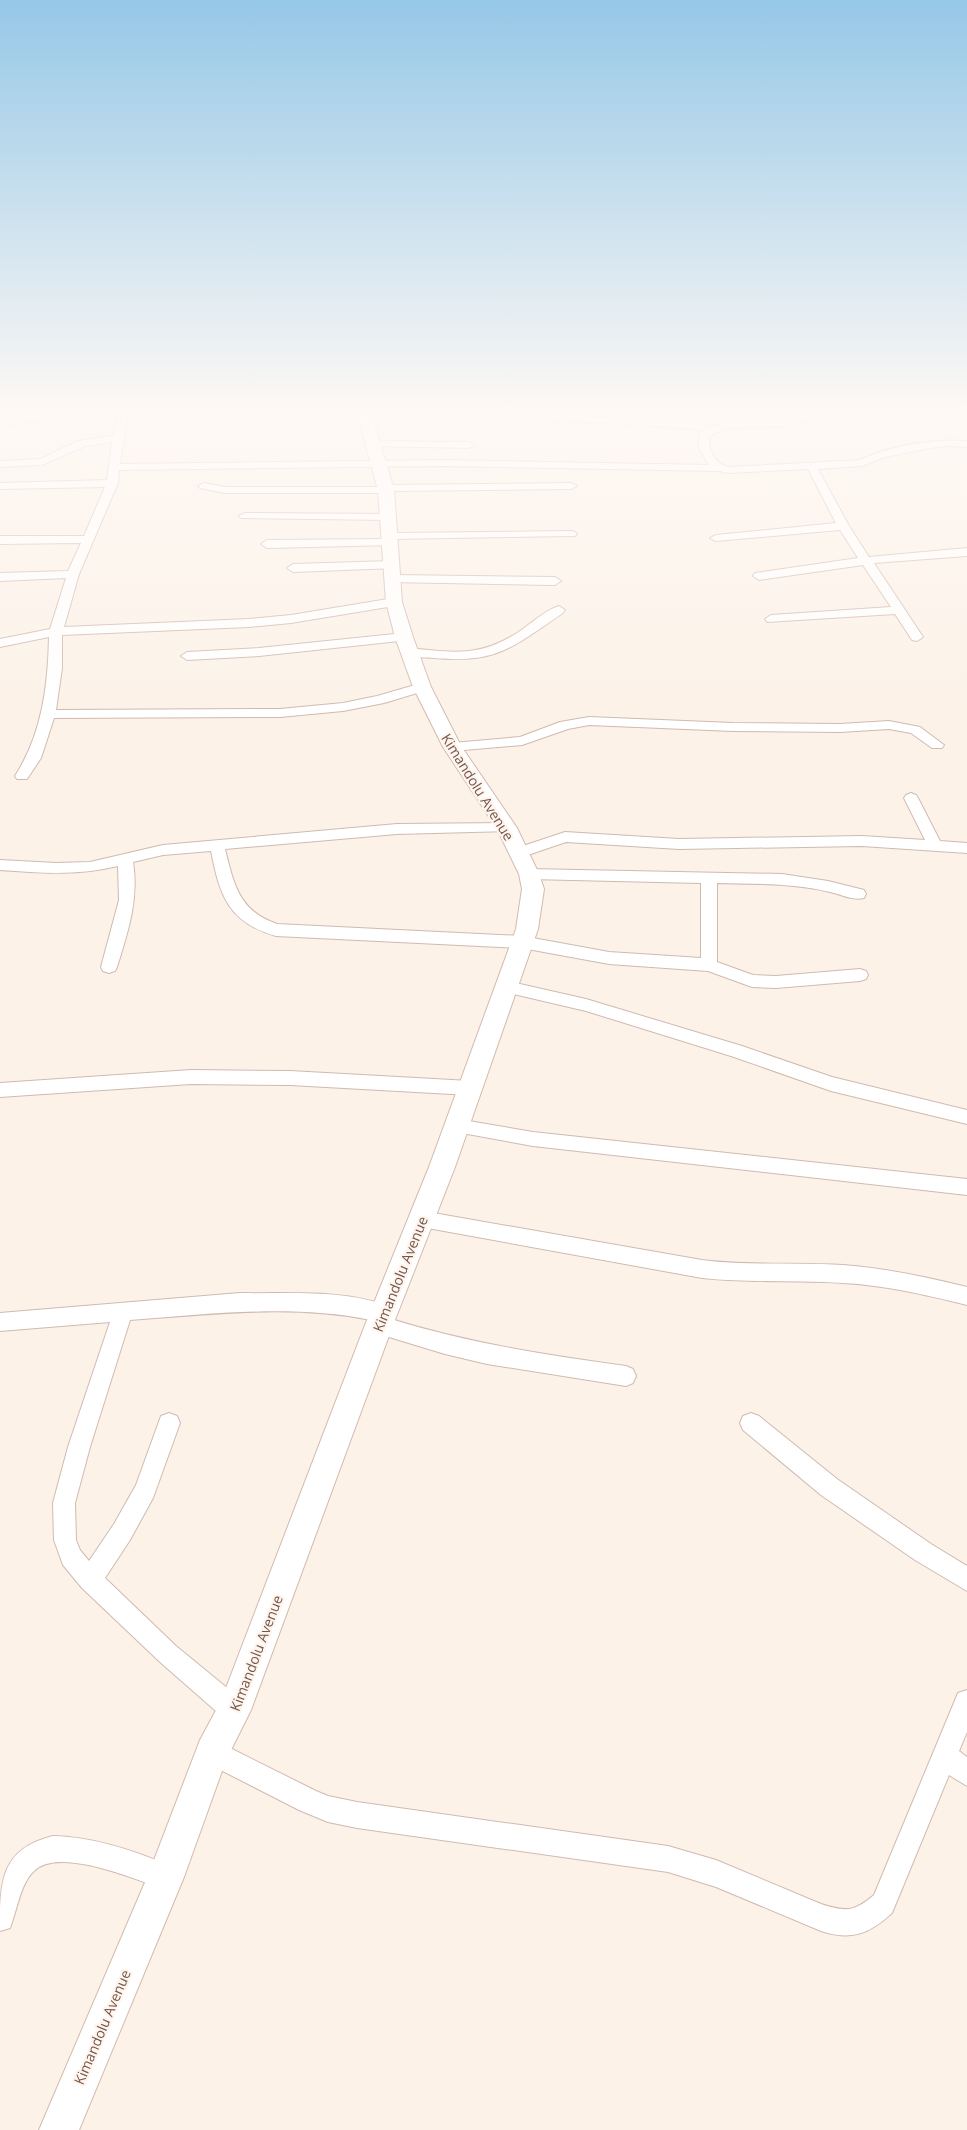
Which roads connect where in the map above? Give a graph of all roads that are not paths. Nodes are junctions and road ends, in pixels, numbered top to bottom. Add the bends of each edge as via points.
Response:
1 (100, 512) edge
2 (386, 512) edge
3 (836, 512) edge
4 (245, 516) dead end
5 (843, 526) junction
6 (571, 534) dead end
7 (716, 538) dead end
8 (87, 539) junction
9 (0, 540) edge
10 (268, 544) dead end
11 (967, 552) edge
12 (392, 557) junction
13 (867, 559) junction
14 (293, 568) dead end
15 (73, 574) junction
16 (759, 576) dead end
17 (0, 577) edge
18 (554, 581) dead end
19 (559, 610) dead end
20 (899, 610) junction
21 (771, 619) dead end
22 (56, 632) junction
23 (917, 636) dead end
24 (0, 643) edge
25 (407, 644) junction
26 (187, 656) dead end
27 (422, 687) junction
28 (49, 714) junction
29 (937, 745) dead end
30 (452, 747) junction
31 (22, 776) dead end
32 (911, 798) dead end
33 (507, 828) junction
34 (217, 846) junction
35 (935, 846) junction
36 (967, 848) edge
37 (125, 859) junction
38 (524, 864) junction
39 (0, 865) edge
40 (709, 878) junction
41 (858, 894) dead end
42 (522, 942) junction
43 (709, 965) junction
44 (109, 967) dead end
45 (860, 975) dead end
46 (507, 987) junction
47 (470, 1088) junction
48 (0, 1090) edge
49 (967, 1117) edge
50 (457, 1126) junction
51 (967, 1187) edge
52 (422, 1219) junction
53 (967, 1296) edge
54 (123, 1312) junction
55 (382, 1319) junction
56 (0, 1322) edge
57 (626, 1376) dead end
58 (169, 1423) dead end
59 (751, 1423) dead end
60 (967, 1579) edge
61 (90, 1580) junction
62 (967, 1702) edge
63 (234, 1710) junction
64 (212, 1752) junction
65 (944, 1755) junction
66 (967, 1773) edge
67 (166, 1877) junction
68 (0, 1918) edge
69 (58, 2130) edge

1 - 8 street
2 - 12 street, Kimandolu Avenue
3 - 5 street
4 - 12 street
5 - 7 street
5 - 13 street
6 - 12 street
8 - 9 street
8 - 15 street
10 - 12 street
11 - 13 street
12 - 14 street
12 - 18 street
12 - 22 street via 291,618
12 - 25 street, Kimandolu Avenue
13 - 16 street
13 - 20 street
15 - 17 street
15 - 22 street
19 - 25 street via 489,653 444,654
20 - 21 street
20 - 23 street
22 - 24 street
22 - 28 street
25 - 26 street
25 - 27 street, Kimandolu Avenue
27 - 28 street via 344,707 280,713
27 - 30 street, Kimandolu Avenue
28 - 31 street via 34,758
29 - 30 street via 915,730 889,725 742,728 589,721 565,725 522,741
30 - 33 street, Kimandolu Avenue
32 - 35 street
33 - 34 street via 397,829
33 - 38 street, Kimandolu Avenue
34 - 37 street via 163,850
34 - 42 street via 234,902 243,914 263,926 290,931
35 - 36 street
35 - 38 street via 862,841 679,844 566,837
37 - 39 street via 72,868
37 - 44 street via 129,877 128,896
38 - 40 street
38 - 42 street, Kimandolu Avenue via 533,889
40 - 41 street via 782,880
40 - 43 street
42 - 43 street via 609,958
42 - 46 street, Kimandolu Avenue
43 - 45 street via 763,982
46 - 47 street, Kimandolu Avenue
46 - 49 street via 586,1005 831,1084
47 - 48 street via 240,1077 138,1080
47 - 50 street, Kimandolu Avenue
50 - 51 street via 533,1139
50 - 52 street, Kimandolu Avenue
52 - 53 street via 702,1269 736,1273 844,1274 932,1287
52 - 55 street, Kimandolu Avenue
54 - 55 street via 240,1302 342,1305
54 - 56 street
54 - 61 street via 64,1503 65,1540 71,1557
55 - 57 street via 429,1341
55 - 63 street, Kimandolu Avenue
58 - 61 street via 145,1490
59 - 60 street via 829,1487
61 - 63 street via 168,1654
62 - 65 street
63 - 64 street, Kimandolu Avenue
64 - 65 street via 328,1809 668,1859 690,1864 811,1913 852,1923 867,1918 883,1904
64 - 67 street, Kimandolu Avenue
65 - 66 street
67 - 68 street via 101,1856 57,1848 43,1850 30,1856 21,1866
67 - 69 street, Kimandolu Avenue

